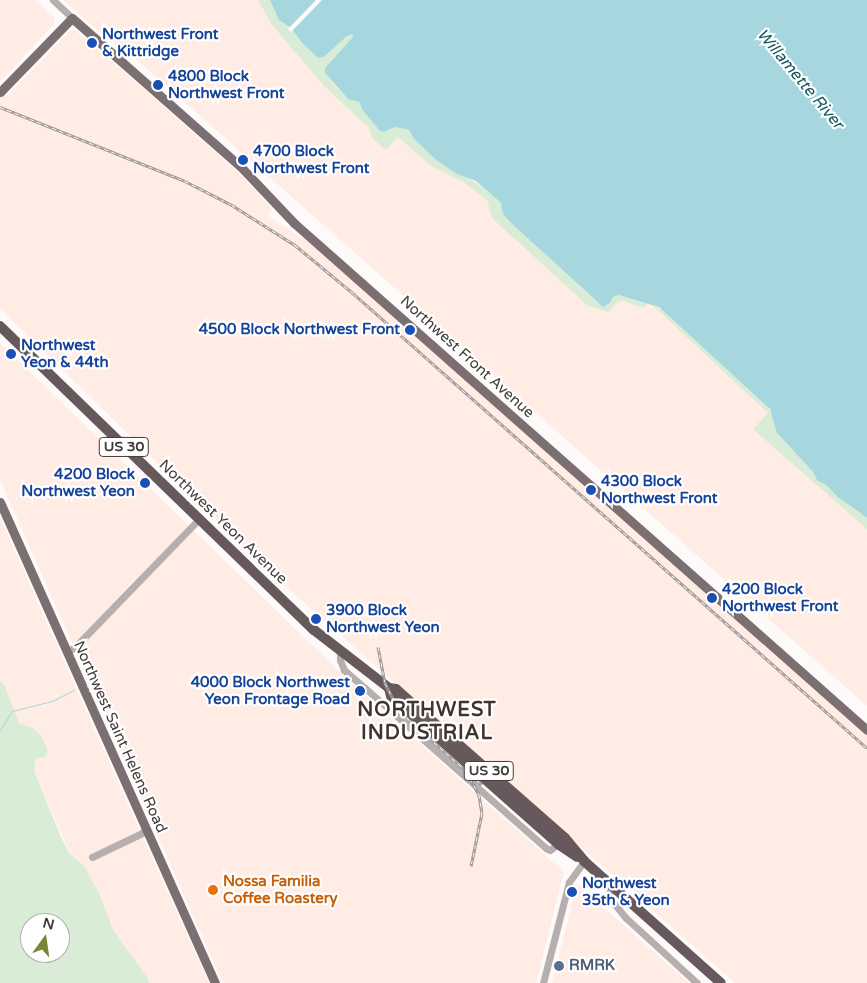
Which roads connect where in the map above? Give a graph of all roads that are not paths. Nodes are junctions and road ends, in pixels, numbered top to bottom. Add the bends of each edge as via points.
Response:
1 (53, 0) edge
2 (72, 18) junction
3 (0, 92) edge
4 (0, 326) edge
5 (0, 502) edge
6 (199, 519) junction
7 (67, 652) junction
8 (340, 652) junction
9 (388, 688) junction
10 (867, 730) edge
11 (146, 827) junction
12 (558, 844) junction
13 (92, 856) dead end
14 (584, 861) junction
15 (612, 886) junction
16 (216, 983) edge
17 (543, 983) edge
18 (698, 983) edge
19 (722, 983) edge

1 - 2 street, Northwest Front Avenue
2 - 3 main road
2 - 10 main road, Northwest Front Avenue via 240,166 291,220
4 - 6 highway, Northwest Yeon Avenue / US 30
5 - 7 main road, Northwest Saint Helens Road
6 - 7 street
6 - 8 highway, Northwest Yeon Avenue / US 30
7 - 11 main road, Northwest Saint Helens Road
8 - 9 highway, Northwest Yeon Avenue / US 30
8 - 12 street via 344,669 546,848 550,850
9 - 12 highway, Northwest Yeon Avenue / US 30 via 391,696
9 - 14 highway, Northwest Yeon Avenue / US 30 via 396,689 565,838
11 - 13 street via 142,833
11 - 16 main road, Northwest Saint Helens Road
12 - 14 highway, Northwest Yeon Avenue / US 30
14 - 15 highway, Northwest Yeon Avenue / US 30
14 - 17 street via 569,882
15 - 18 street via 608,896 626,918
15 - 19 highway, Northwest Yeon Avenue / US 30

